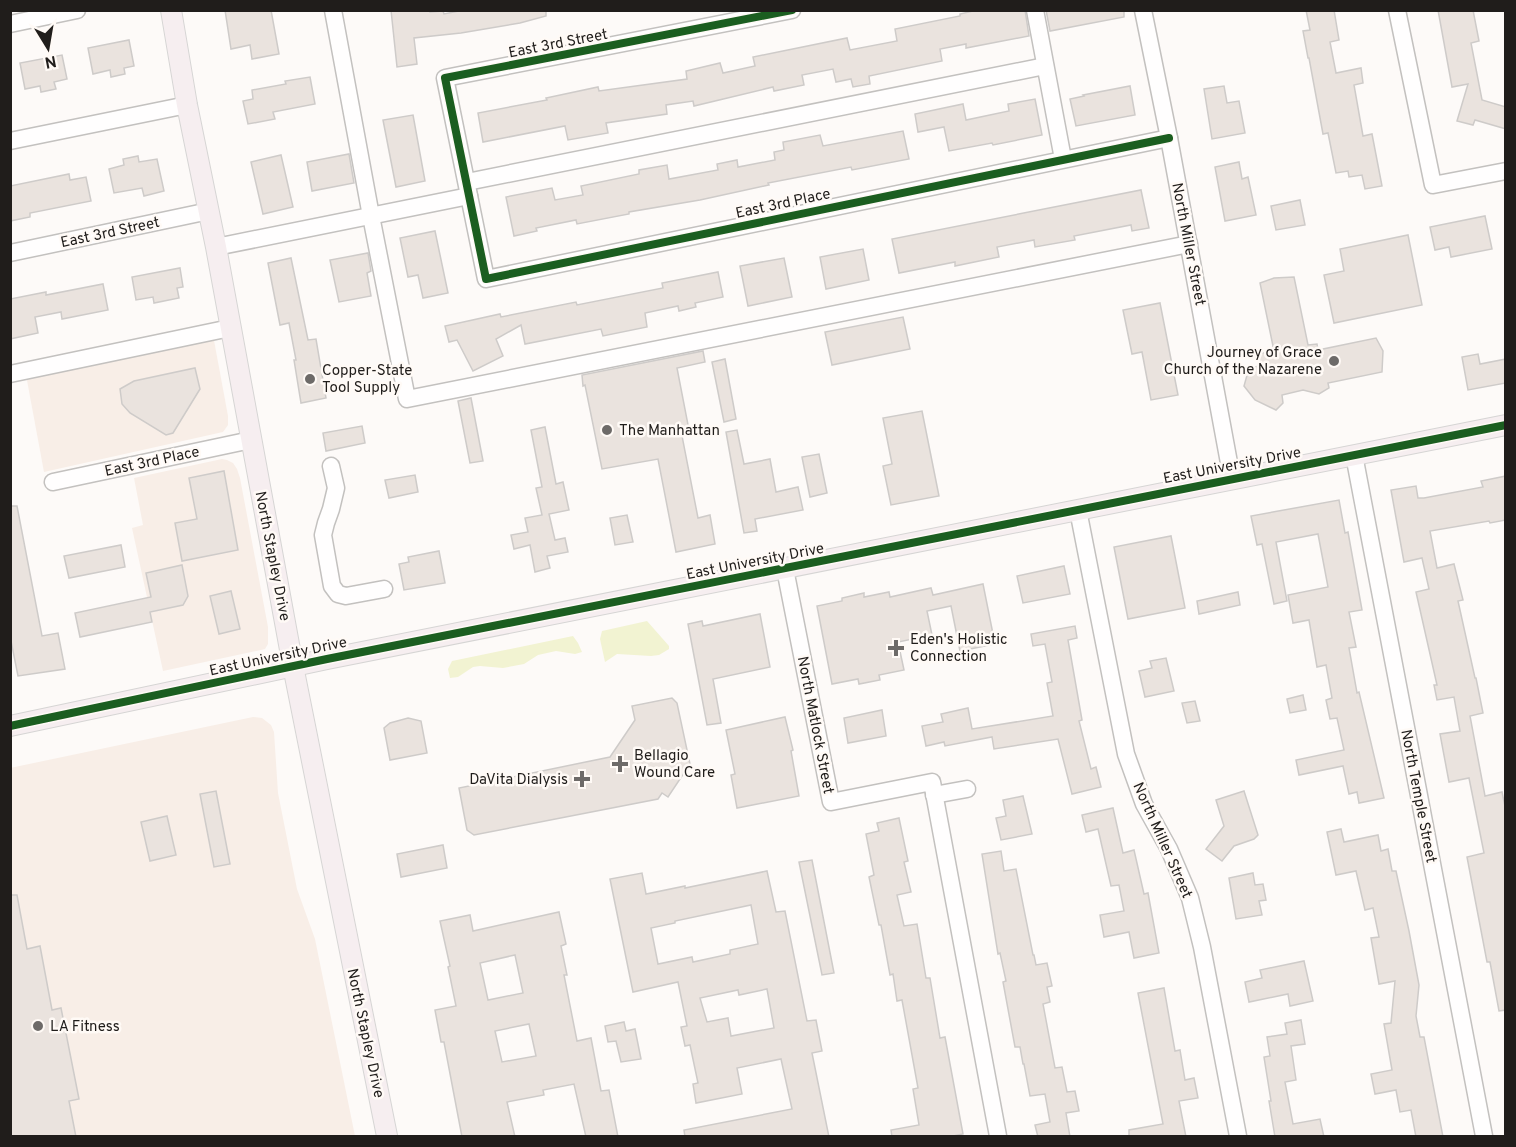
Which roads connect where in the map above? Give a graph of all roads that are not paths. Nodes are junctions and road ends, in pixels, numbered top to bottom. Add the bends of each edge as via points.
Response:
1 (77, 10) edge
2 (171, 10) edge
3 (333, 10) edge
4 (792, 10) edge
5 (1035, 10) edge
6 (1143, 10) edge
7 (1397, 10) edge
8 (10, 24) edge
9 (1045, 66) junction
10 (187, 105) junction
11 (1169, 138) junction
12 (10, 141) edge
13 (1063, 159) junction
14 (1506, 171) edge
15 (468, 189) junction
16 (208, 211) junction
17 (371, 216) junction
18 (1189, 244) junction
19 (216, 247) junction
20 (10, 254) edge
21 (230, 328) junction
22 (10, 374) edge
23 (1506, 425) edge
24 (251, 440) junction
25 (1354, 455) junction
26 (331, 466) dead end
27 (1232, 479) junction
28 (53, 482) dead end
29 (1078, 510) junction
30 (786, 569) junction
31 (384, 589) dead end
32 (293, 666) junction
33 (10, 726) edge
34 (967, 789) dead end
35 (934, 795) junction
36 (387, 1137) edge
37 (998, 1137) edge
38 (1238, 1137) edge
39 (1484, 1137) edge

1 - 8 street
2 - 10 main road, North Stapley Drive
3 - 17 street
4 - 15 street, East 3rd Street via 446,78
5 - 9 street
6 - 11 street, North Miller Street
7 - 14 street via 1433,185
9 - 13 street
9 - 15 street
10 - 12 street
10 - 16 main road, North Stapley Drive
11 - 13 street, East 3rd Place
11 - 18 street, North Miller Street
13 - 15 street, East 3rd Place via 486,279
15 - 17 street
16 - 19 main road, North Stapley Drive
16 - 20 street, East 3rd Street
17 - 18 street via 407,399
17 - 19 street
18 - 27 street, North Miller Street
19 - 21 main road, North Stapley Drive
21 - 22 street
21 - 24 main road, North Stapley Drive
23 - 25 main road, East University Drive
24 - 28 street, East 3rd Place
24 - 32 main road, North Stapley Drive
25 - 27 main road, East University Drive
25 - 39 street, North Temple Street
26 - 31 street via 336,488 323,535 332,586 338,594 346,596
27 - 29 main road, East University Drive
29 - 30 main road, East University Drive
29 - 38 street, North Miller Street via 1126,754 1144,804 1190,898
30 - 32 main road, East University Drive
30 - 35 street, North Matlock Street via 831,802 932,782
32 - 33 main road, East University Drive
32 - 36 main road, North Stapley Drive
34 - 35 street
35 - 37 street

